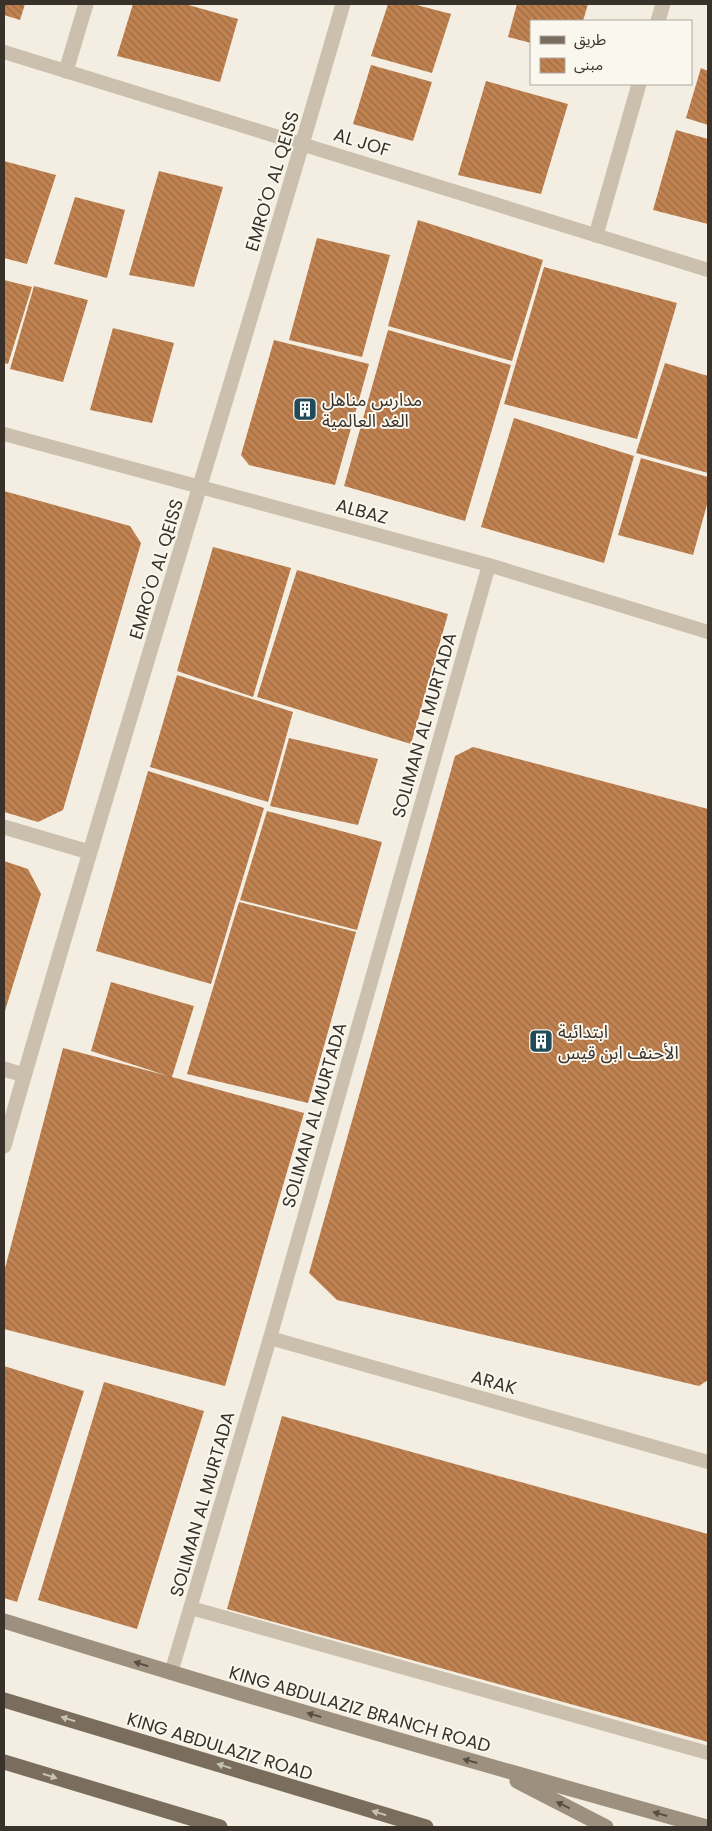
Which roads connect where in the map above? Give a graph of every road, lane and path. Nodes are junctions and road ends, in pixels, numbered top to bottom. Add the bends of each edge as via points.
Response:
1 (86, 4) edge
2 (343, 4) edge
3 (663, 4) edge
4 (658, 20) edge
5 (4, 52) edge
6 (66, 71) junction
7 (640, 85) edge
8 (303, 144) junction
9 (596, 234) junction
10 (708, 270) edge
11 (4, 434) edge
12 (200, 486) junction
13 (489, 565) junction
14 (708, 632) edge
15 (4, 827) edge
16 (89, 852) junction
17 (4, 1069) edge
18 (24, 1076) junction
19 (4, 1146) edge
20 (270, 1338) junction
21 (708, 1462) edge
22 (191, 1608) junction
23 (4, 1621) edge
24 (171, 1673) junction
25 (4, 1700) edge
26 (708, 1753) edge
27 (4, 1762) edge
28 (493, 1768) junction
29 (220, 1827) edge
30 (426, 1827) edge
31 (606, 1827) edge
32 (707, 1827) edge

1 - 6 street
2 - 8 street, EMRO'O AL QEISS
3 - 4 street
5 - 6 lane, AL JOF
6 - 8 lane, AL JOF
7 - 9 street
8 - 9 lane, AL JOF
8 - 12 street, EMRO'O AL QEISS
9 - 10 lane, AL JOF
11 - 12 lane, ALBAZ
12 - 13 lane, ALBAZ
12 - 16 street, EMRO'O AL QEISS
13 - 14 lane, ALBAZ
13 - 20 lane, SOLIMAN AL MURTADA
15 - 16 street
16 - 18 street, EMRO'O AL QEISS
17 - 18 street
18 - 19 street, EMRO'O AL QEISS
20 - 21 lane, ARAK
20 - 22 lane, SOLIMAN AL MURTADA
22 - 24 lane, SOLIMAN AL MURTADA
22 - 26 lane
24 -> 23 street, KING ABDULAZIZ BRANCH ROAD
28 -> 24 street, KING ABDULAZIZ BRANCH ROAD
30 -> 25 main road, KING ABDULAZIZ ROAD
27 -> 29 main road
31 -> 28 street
32 -> 28 street, KING ABDULAZIZ BRANCH ROAD

